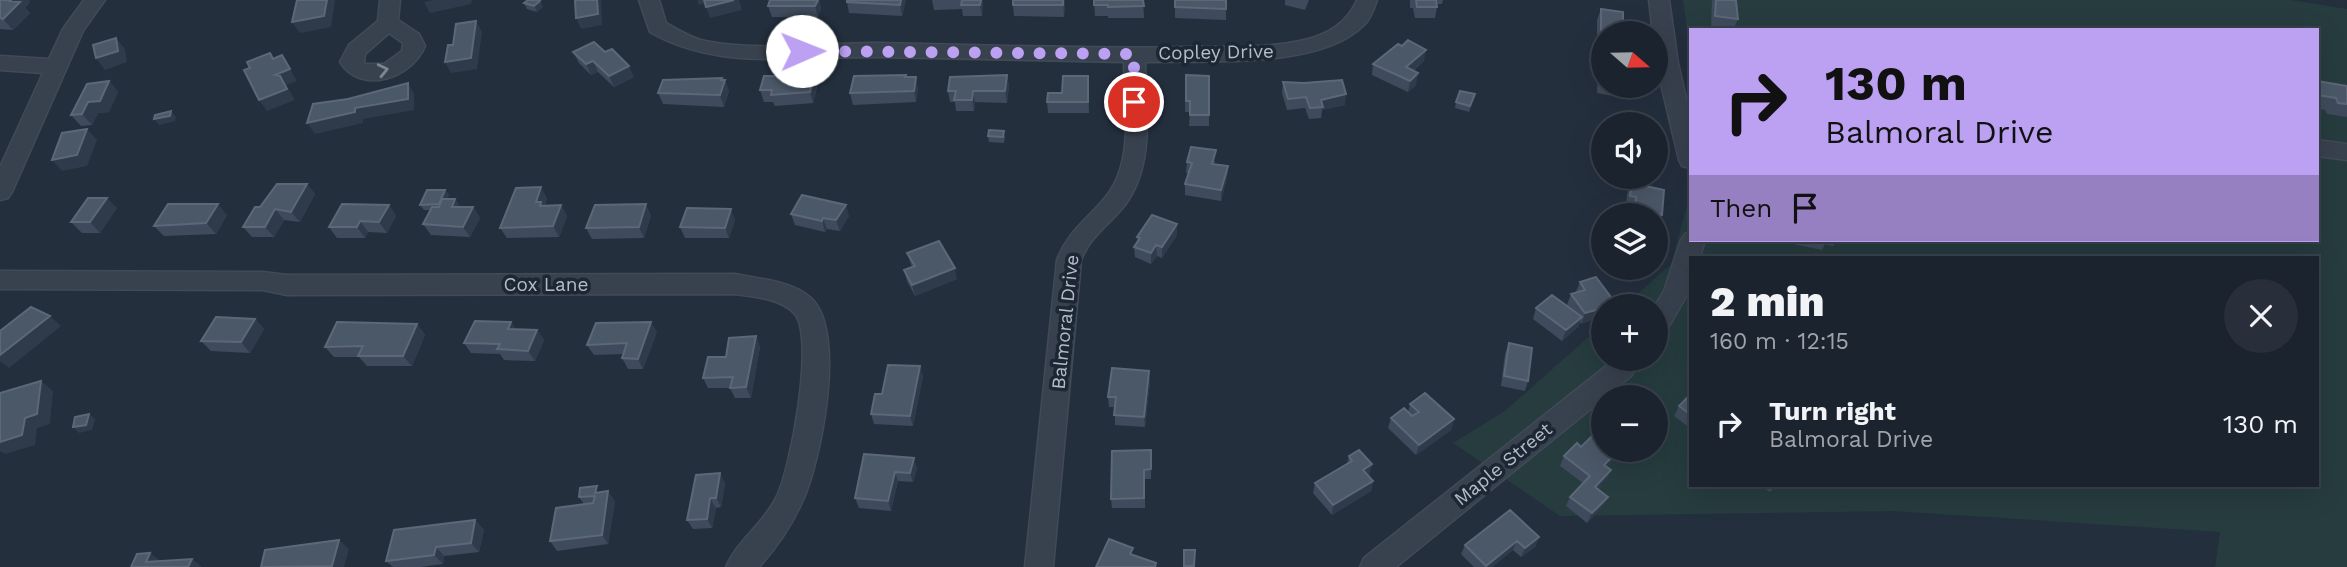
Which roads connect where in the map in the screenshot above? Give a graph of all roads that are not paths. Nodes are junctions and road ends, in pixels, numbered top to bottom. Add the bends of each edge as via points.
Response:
1 (95, 0) edge
2 (390, 0) edge
3 (649, 0) edge
4 (1367, 0) edge
5 (1660, 0) edge
6 (1662, 21) edge
7 (388, 23) dead end
8 (1134, 54) junction
9 (0, 63) edge
10 (1668, 63) edge
11 (1689, 66) edge
12 (56, 67) junction
13 (1668, 67) edge
14 (2319, 148) edge
15 (2347, 152) edge
16 (1689, 156) edge
17 (0, 192) edge
18 (1692, 242) edge
19 (0, 280) edge
20 (1668, 306) edge
21 (1619, 371) edge
22 (740, 567) edge
23 (1040, 567) edge
24 (1374, 567) edge

1 - 12 street via 73,29
2 - 7 street
3 - 8 street, Copley Drive via 657,27 704,48
4 - 8 street, Copley Drive via 1360,19 1320,44 1265,52
5 - 6 street
8 - 23 street, Balmoral Drive via 1130,176 1120,194 1074,244 1069,260
9 - 12 street
10 - 11 street
12 - 17 street
13 - 16 street
14 - 15 street
18 - 20 street
19 - 22 street, Cox Lane via 735,284 783,293 808,311 816,330 814,390 800,475 792,496
21 - 24 street, Maple Street

